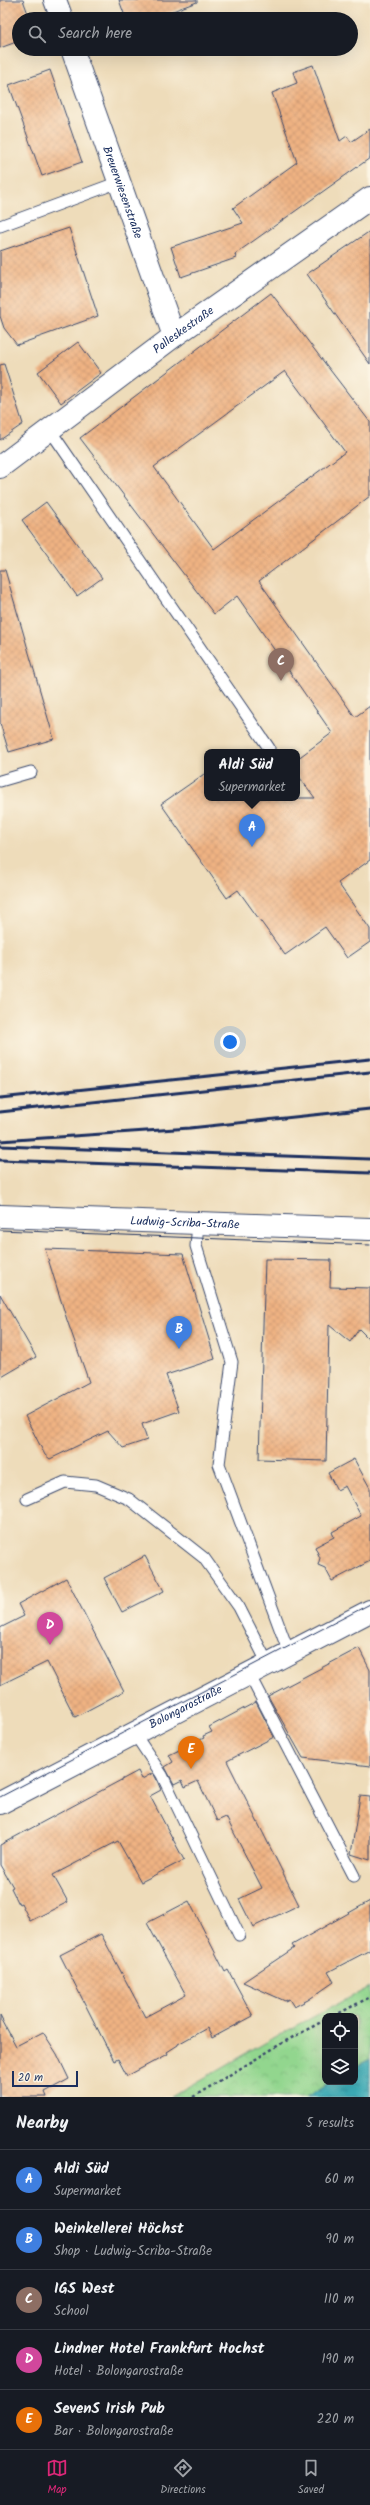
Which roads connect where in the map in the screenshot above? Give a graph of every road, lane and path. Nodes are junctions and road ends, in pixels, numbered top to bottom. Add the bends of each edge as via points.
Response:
1 (55, 0) edge
2 (59, 12) edge
3 (74, 56) edge
4 (119, 182) junction
5 (370, 198) edge
6 (0, 226) edge
7 (174, 336) junction
8 (50, 430) junction
9 (0, 467) edge
10 (269, 748) dead end
11 (31, 772) dead end
12 (0, 781) edge
13 (0, 1216) edge
14 (198, 1224) junction
15 (370, 1229) edge
16 (27, 1499) dead end
17 (370, 1611) edge
18 (289, 1653) junction
19 (268, 1664) junction
20 (249, 1674) junction
21 (134, 1733) junction
22 (6, 1795) edge
23 (354, 1876) dead end
24 (239, 1935) dead end
25 (370, 1997) edge
26 (340, 2013) edge
27 (322, 2022) edge
28 (193, 2097) edge

1 - 2 street
3 - 4 street, Breuerwiesenstraße
4 - 6 lane
4 - 7 street, Breuerwiesenstraße
5 - 7 street, Palleskestraße
7 - 8 street, Palleskestraße
8 - 9 street, Palleskestraße
8 - 10 lane
11 - 12 lane
13 - 14 street, Ludwig-Scriba-Straße
14 - 15 street, Ludwig-Scriba-Straße
14 - 18 lane via 196,1246 232,1362 220,1464
16 - 19 lane via 65,1482 96,1485 129,1499 204,1558 239,1607
17 - 18 street, Bolongarostraße
18 - 19 street, Bolongarostraße
19 - 20 street, Bolongarostraße
20 - 21 street, Bolongarostraße
20 - 23 lane
21 - 22 street, Bolongarostraße
21 - 24 lane via 162,1776
25 - 26 path
27 - 28 path

